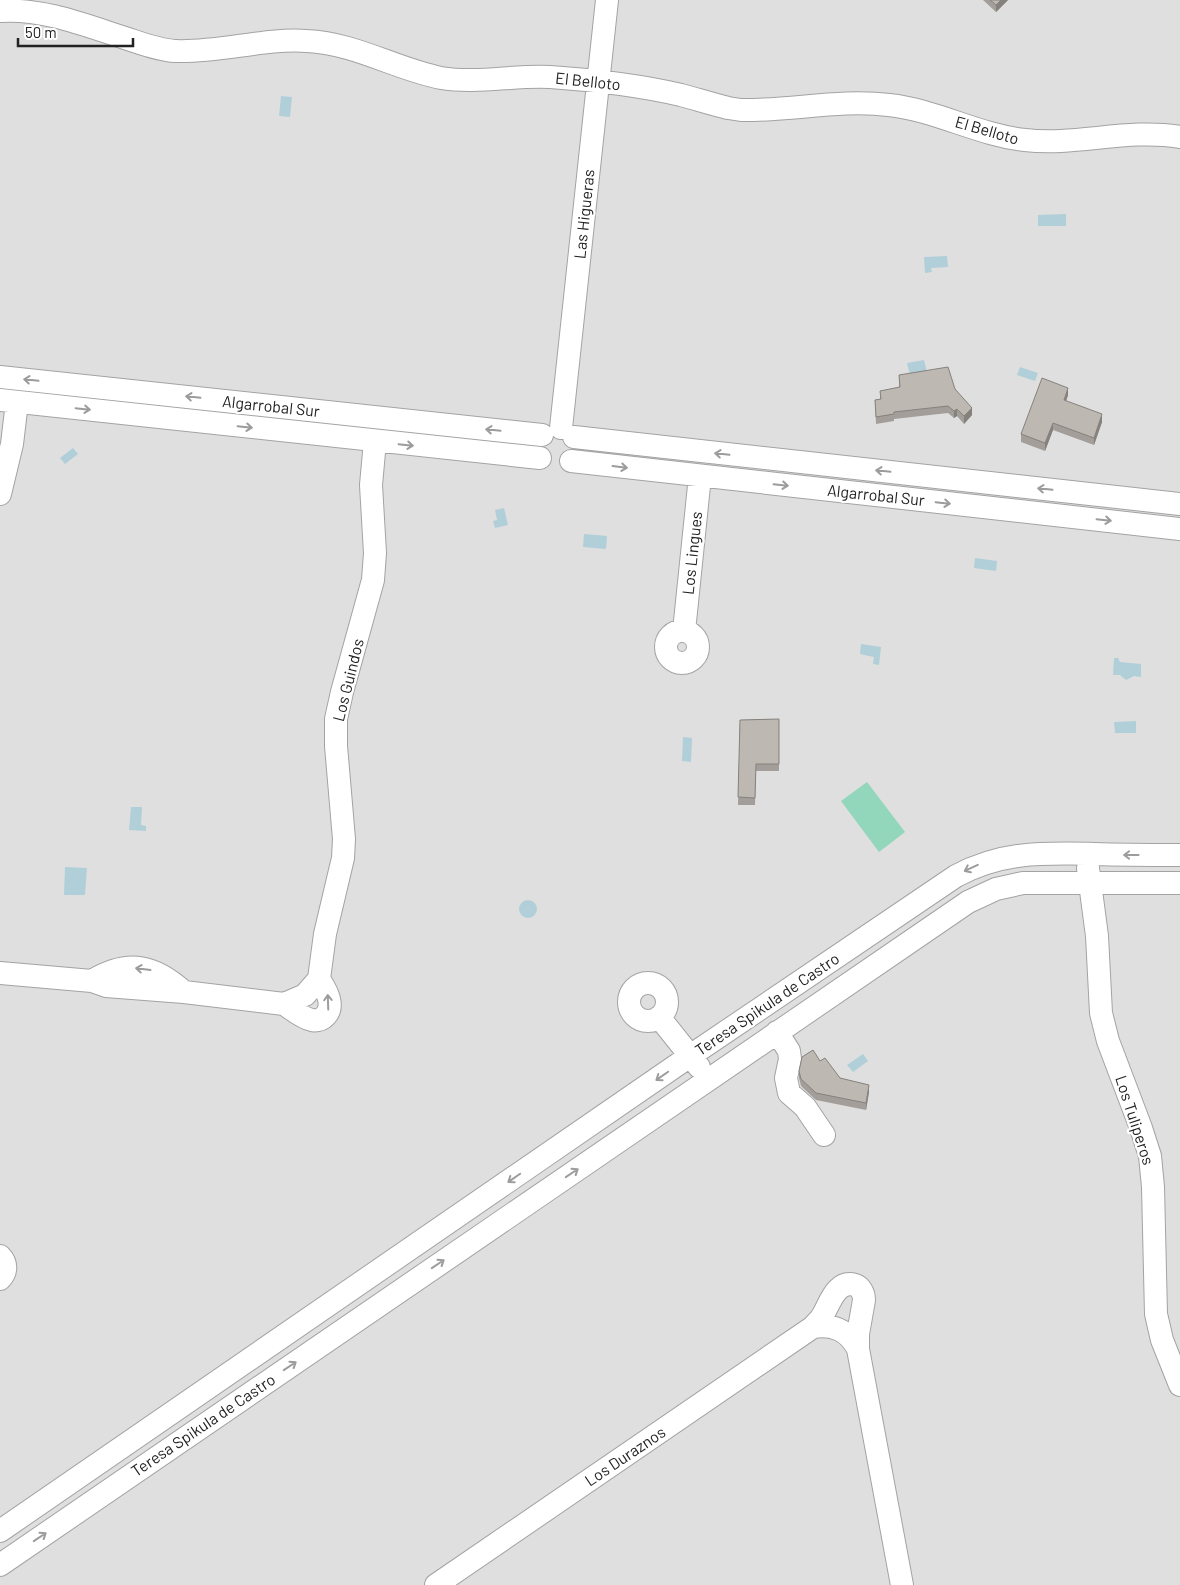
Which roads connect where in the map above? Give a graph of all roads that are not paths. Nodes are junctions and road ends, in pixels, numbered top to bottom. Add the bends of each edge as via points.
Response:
1 (607, 0) edge
2 (0, 11) edge
3 (598, 81) junction
4 (1180, 137) edge
5 (0, 376) edge
6 (8, 401) edge
7 (559, 434) junction
8 (375, 441) junction
9 (540, 458) junction
10 (572, 461) junction
11 (700, 476) junction
12 (0, 494) edge
13 (1180, 504) edge
14 (1180, 529) edge
15 (684, 630) dead end
16 (1087, 854) junction
17 (1180, 855) edge
18 (1089, 882) junction
19 (1180, 883) edge
20 (0, 973) edge
21 (659, 1017) dead end
22 (777, 1032) junction
23 (690, 1056) junction
24 (708, 1080) junction
25 (824, 1135) dead end
26 (0, 1256) edge
27 (391, 1263) junction
28 (0, 1279) edge
29 (406, 1286) junction
30 (813, 1327) junction
31 (858, 1349) junction
32 (1180, 1385) edge
33 (0, 1531) edge
34 (0, 1565) edge
35 (436, 1585) edge
36 (902, 1585) edge

1 - 3 street, Las Higueras
2 - 3 street, El Belloto via 47,14 174,51 307,40 343,47 441,78 548,77
3 - 4 street, El Belloto via 681,95 741,110 891,105 1025,140 1153,134
3 - 7 street, Las Higueras
7 -> 5 street, Algarrobal Sur
6 -> 8 street, Algarrobal Sur
6 - 12 street via 12,444
7 - 9 street via 537,446
7 - 10 street via 577,447
13 -> 7 street, Algarrobal Sur
8 -> 9 street, Algarrobal Sur
8 - 20 street, Los Guindos via 371,485 374,580 336,719 344,839 319,979 330,1002 323,1018 311,1020 284,1004 184,992 162,974 142,969 115,970 92,981
9 - 10 street via 558,468
10 -> 11 street, Algarrobal Sur
11 -> 14 street, Algarrobal Sur
11 - 15 street, Los Lingues
17 -> 16 street, Teresa Spikula de Castro
16 - 18 street, Los Tuliperos
16 -> 23 street, Teresa Spikula de Castro via 1014,856 969,869
18 - 19 street, Teresa Spikula de Castro
18 - 22 street, Teresa Spikula de Castro via 1023,883 983,894 953,911
18 - 32 street, Los Tuliperos via 1097,936 1101,1013 1150,1156 1156,1314 1162,1340
21 - 23 street
22 - 24 street, Teresa Spikula de Castro
22 - 25 street via 789,1051 786,1078 789,1093 805,1107
23 - 24 street
23 -> 27 street, Teresa Spikula de Castro
29 -> 24 street, Teresa Spikula de Castro
26 - 28 street via 6,1267
27 - 29 street
27 - 33 street, Teresa Spikula de Castro
34 -> 29 street, Teresa Spikula de Castro
30 - 31 street via 838,1328 850,1336
30 - 31 street, Los Duraznos via 836,1290 846,1284 855,1285 862,1290 864,1300
30 - 35 street, Los Duraznos
31 - 36 street, Los Duraznos

